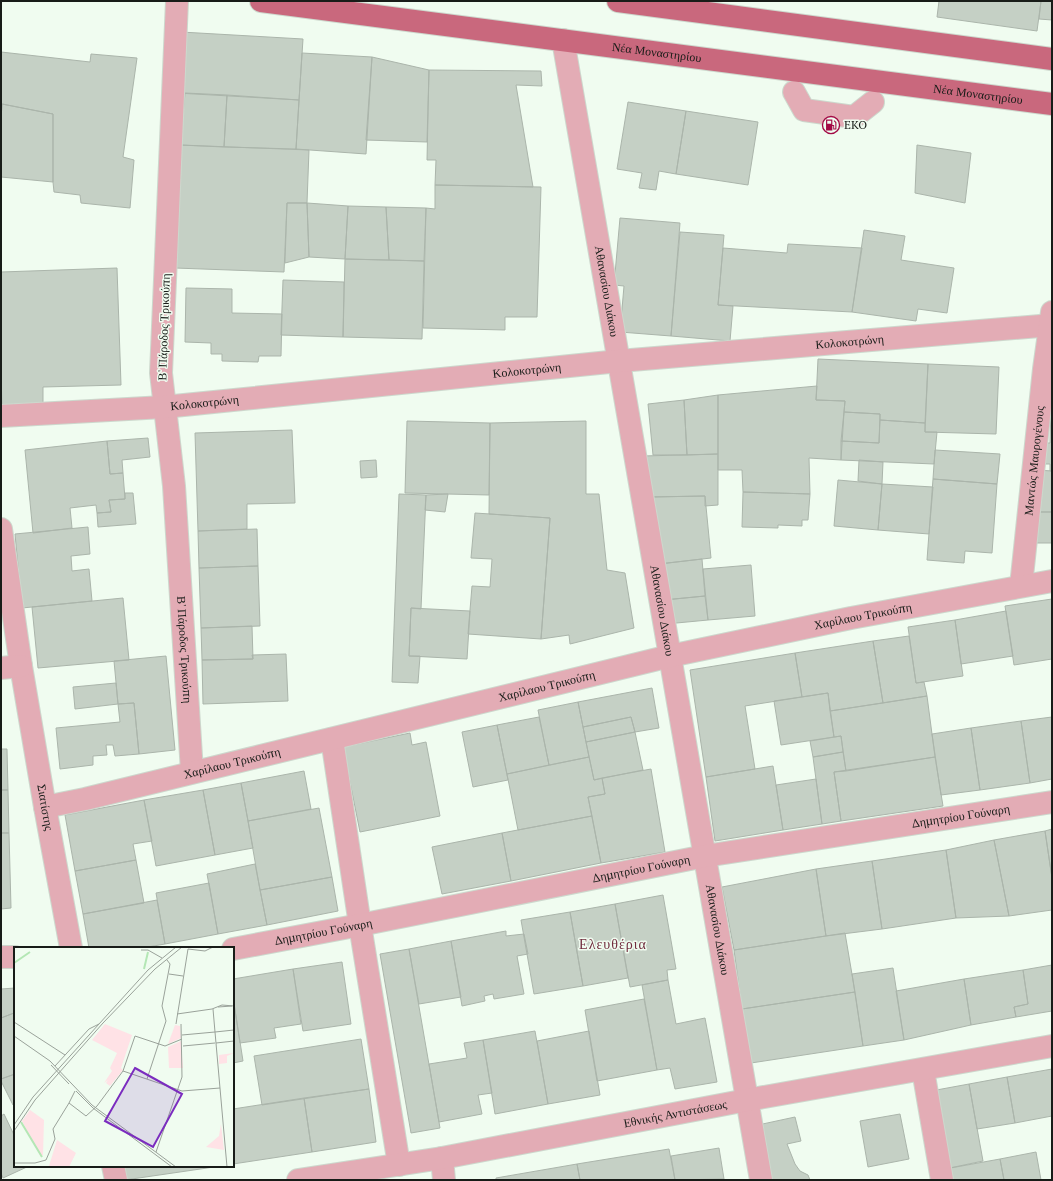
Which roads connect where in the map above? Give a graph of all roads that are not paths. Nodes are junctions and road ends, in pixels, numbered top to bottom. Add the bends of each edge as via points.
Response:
1 (177, 1) edge
2 (261, 1) edge
3 (618, 1) edge
4 (563, 40) junction
5 (1052, 59) edge
6 (794, 92) dead end
7 (873, 102) dead end
8 (1052, 104) edge
9 (1051, 321) edge
10 (620, 361) junction
11 (164, 407) junction
12 (1, 416) edge
13 (1, 529) edge
14 (1052, 581) edge
15 (1021, 586) junction
16 (670, 656) junction
17 (11, 667) edge
18 (332, 738) junction
19 (192, 772) junction
20 (1052, 802) edge
21 (45, 807) junction
22 (705, 856) junction
23 (360, 925) junction
24 (71, 947) edge
25 (234, 949) edge
26 (1, 957) edge
27 (14, 957) edge
28 (1052, 1046) edge
29 (923, 1070) junction
30 (747, 1100) junction
31 (442, 1158) junction
32 (399, 1165) junction
33 (113, 1167) edge
34 (116, 1180) edge
35 (298, 1180) edge
36 (444, 1180) edge
37 (761, 1180) edge
38 (942, 1180) edge

1 - 11 street, Β' Πάροδος Τρικούπη via 161,373
2 - 4 main road, Νέα Μοναστηρίου
3 - 5 main road
4 - 8 main road, Νέα Μοναστηρίου
4 - 10 street, Αθανασίου Διάκου
6 - 7 street via 804,110 854,117
9 - 10 street, Κολοκοτρώνη
9 - 15 street, Μαντώς Μαυρογένους
10 - 11 street, Κολοκοτρώνη
10 - 16 street, Αθανασίου Διάκου
11 - 12 street, Κολοκοτρώνη
11 - 19 street, Β' Πάροδος Τρικούπη via 174,486
13 - 17 street, Σιατίστης
14 - 15 street, Χαρίλαου Τρικούπη
15 - 16 street, Χαρίλαου Τρικούπη
16 - 18 street, Χαρίλαου Τρικούπη
16 - 22 street, Αθανασίου Διάκου
17 - 21 street, Σιατίστης
18 - 19 street, Χαρίλαου Τρικούπη
18 - 23 street
19 - 21 street, Χαρίλαου Τρικούπη
20 - 22 street, Δημητρίου Γούναρη
21 - 24 street, Σιατίστης
22 - 23 street, Δημητρίου Γούναρη
22 - 30 street, Αθανασίου Διάκου
23 - 25 street, Δημητρίου Γούναρη
23 - 32 street
26 - 27 street
28 - 29 street, Εθνικής Αντιστάσεως
29 - 30 street, Εθνικής Αντιστάσεως
29 - 38 street
30 - 31 street, Εθνικής Αντιστάσεως
30 - 37 street, Αθανασίου Διάκου
31 - 32 street, Εθνικής Αντιστάσεως
31 - 36 street
32 - 35 street, Εθνικής Αντιστάσεως
33 - 34 street

